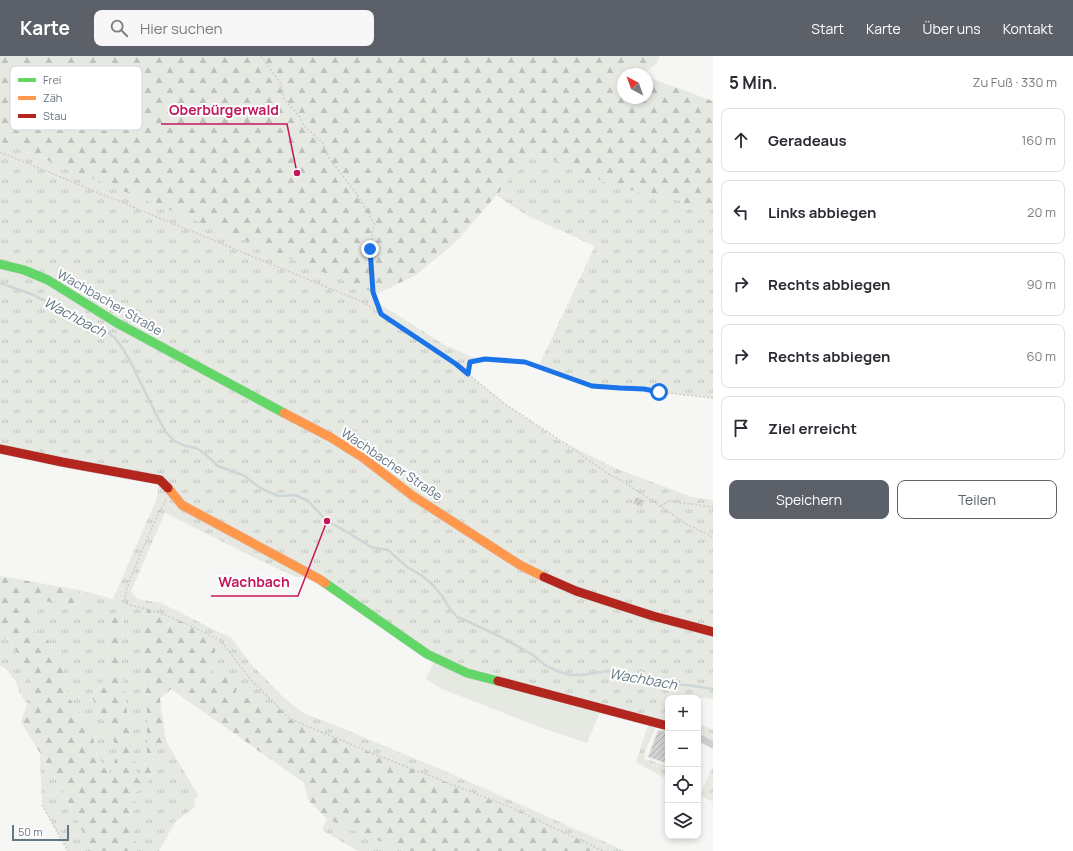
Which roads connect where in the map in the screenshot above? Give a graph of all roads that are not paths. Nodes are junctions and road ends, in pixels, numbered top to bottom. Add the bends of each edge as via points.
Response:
1 (0, 264) edge
2 (0, 450) edge
3 (713, 632) edge
4 (665, 725) edge
5 (701, 739) edge
6 (713, 745) edge

1 - 3 street, Wachbacher Straße via 24,270 52,283 117,323 330,437 362,457 412,496 520,565 576,591
2 - 4 street via 160,480 182,505 319,579 432,656 466,673
5 - 6 street

